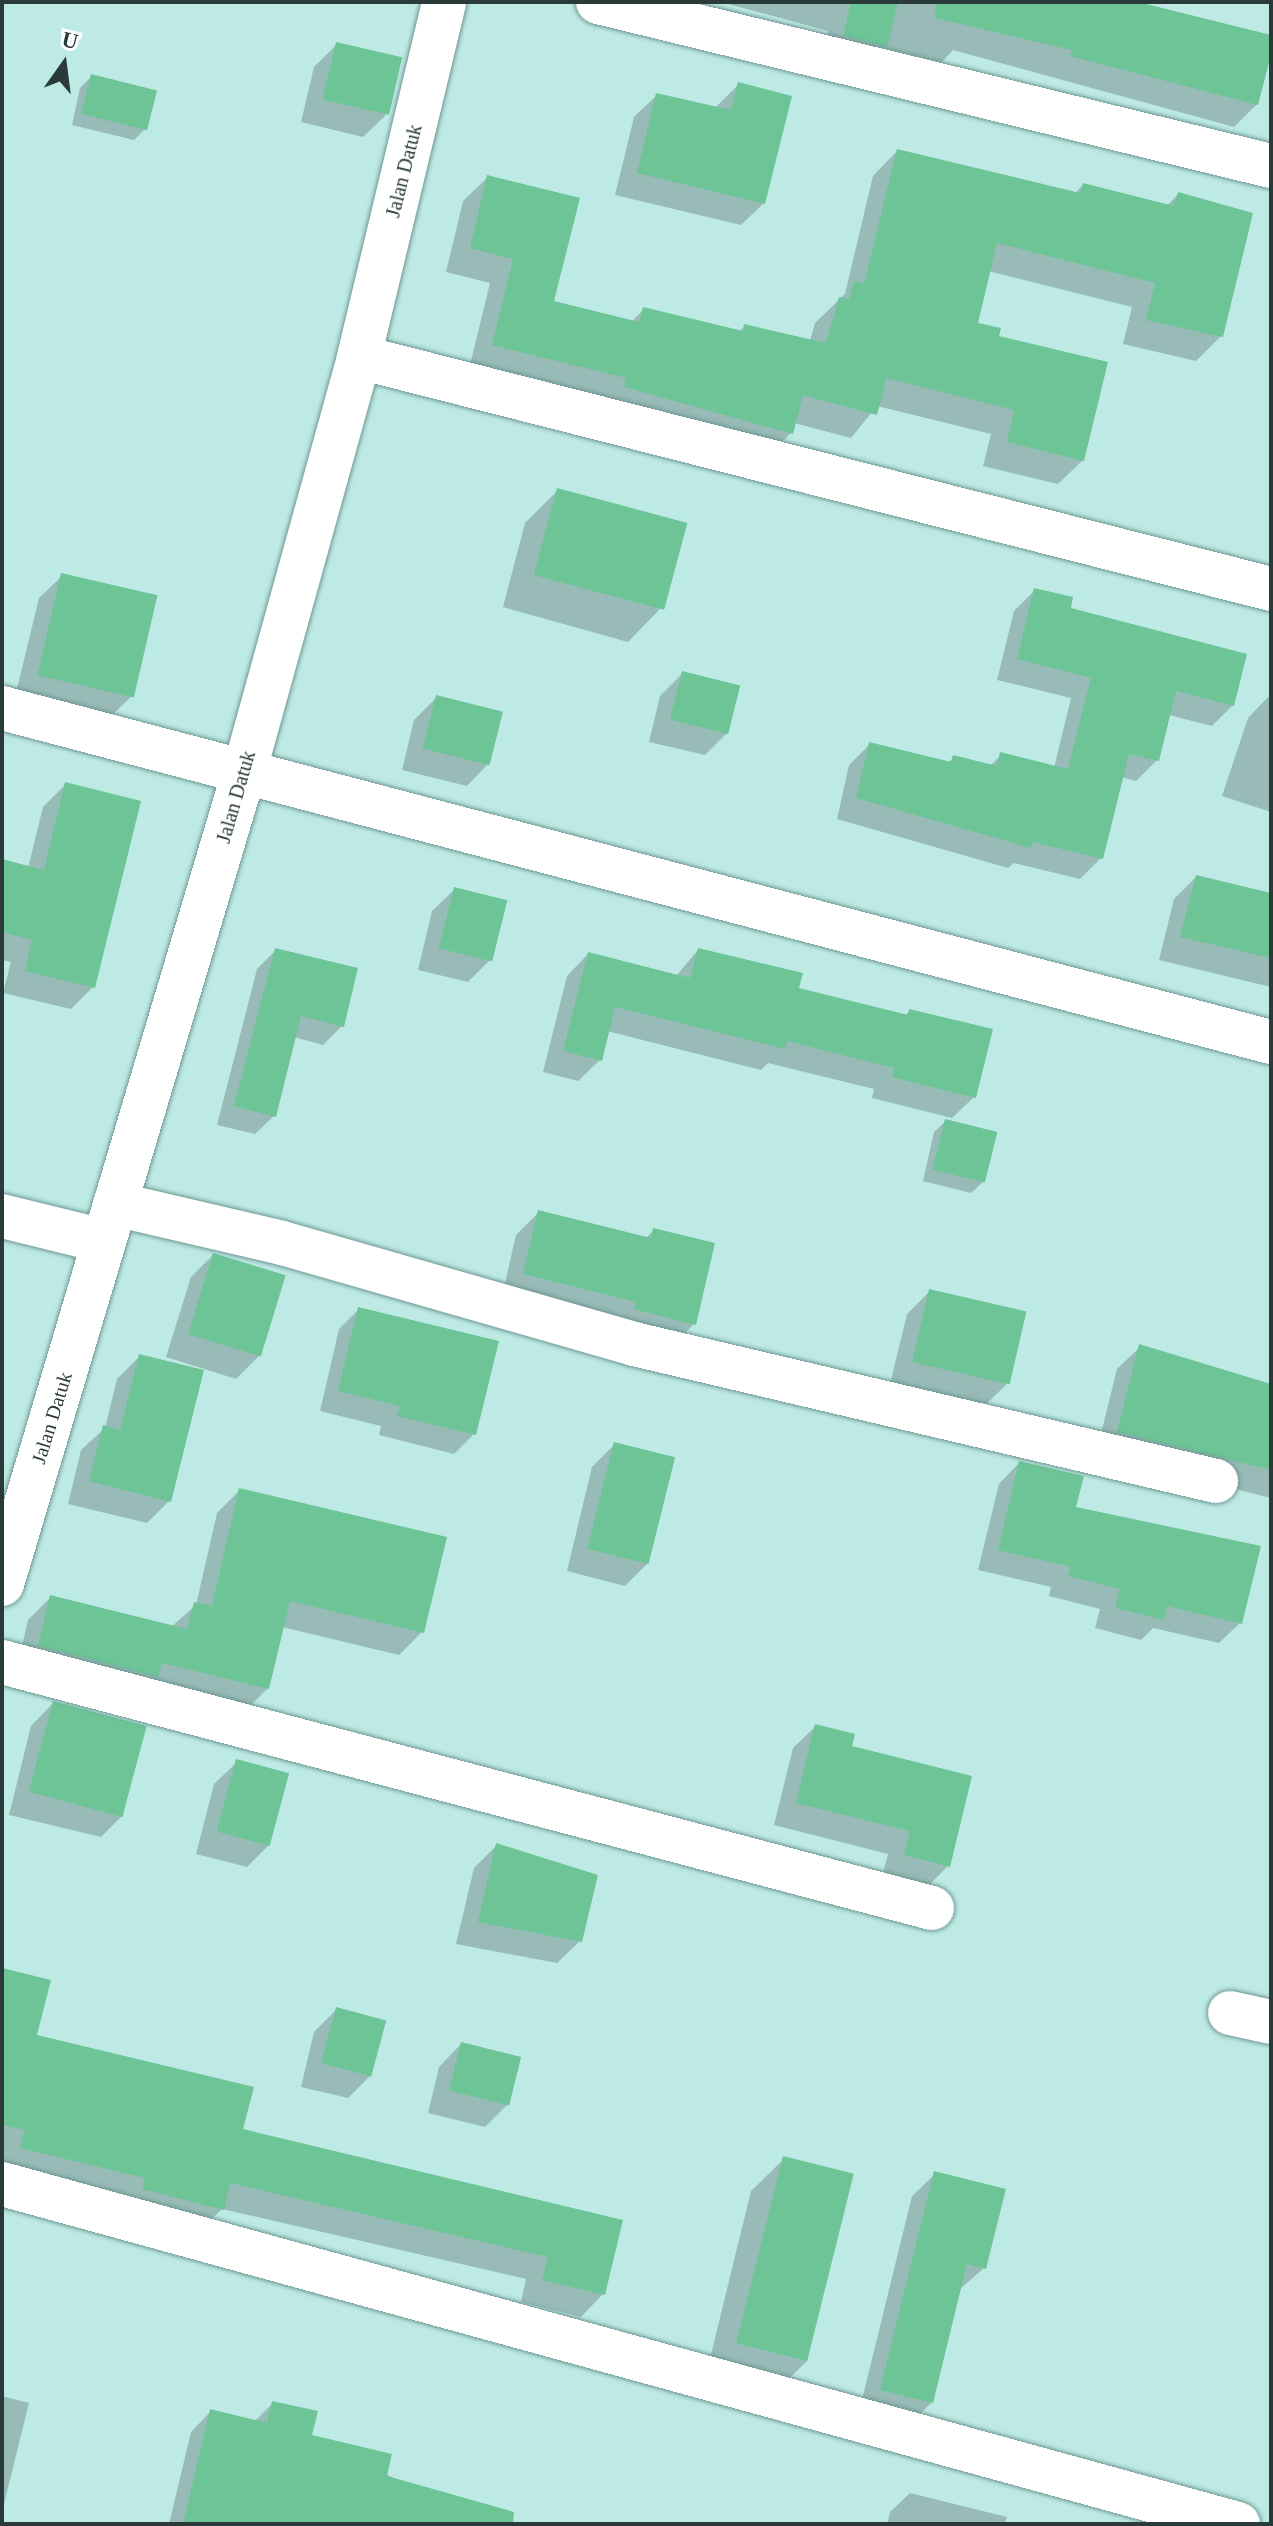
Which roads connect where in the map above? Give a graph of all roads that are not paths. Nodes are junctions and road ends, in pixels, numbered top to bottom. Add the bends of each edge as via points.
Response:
1 (444, 2) edge
2 (598, 2) edge
3 (1271, 166) edge
4 (359, 357) junction
5 (1271, 589) edge
6 (2, 708) edge
7 (245, 769) junction
8 (1271, 1042) edge
9 (2, 1216) edge
10 (110, 1223) junction
11 (1216, 1481) dead end
12 (2, 1584) edge
13 (2, 1662) edge
14 (932, 1908) dead end
15 (2, 2184) edge
16 (1238, 2524) edge

1 - 4 street, Jalan Datuk
2 - 3 street
4 - 5 street
4 - 7 street, Jalan Datuk
6 - 7 street
7 - 8 street
7 - 10 street, Jalan Datuk
9 - 10 street
10 - 11 street via 282,1243 634,1344
10 - 12 street, Jalan Datuk
13 - 14 street
15 - 16 street

